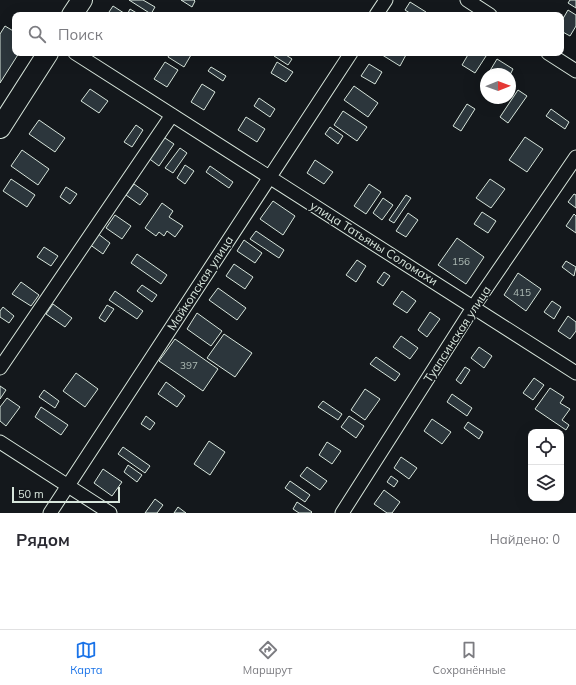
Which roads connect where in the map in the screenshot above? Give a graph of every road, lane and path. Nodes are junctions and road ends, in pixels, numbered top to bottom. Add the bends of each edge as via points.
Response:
1 (82, 0) edge
2 (386, 0) edge
3 (467, 0) edge
4 (74, 12) edge
5 (378, 12) edge
6 (485, 12) edge
7 (46, 56) edge
8 (80, 56) edge
9 (349, 56) edge
10 (553, 56) edge
11 (576, 71) edge
12 (172, 115) junction
13 (0, 128) edge
14 (576, 157) edge
15 (269, 177) junction
16 (474, 306) junction
17 (0, 368) edge
18 (576, 373) edge
19 (0, 442) edge
20 (67, 485) junction
21 (50, 513) edge
22 (110, 513) edge
23 (342, 513) edge

1 - 4 main road
2 - 5 street
3 - 6 street
7 - 13 main road
8 - 12 street, улица Татьяны Соломахи
9 - 15 street, Майкопская улица
10 - 11 street
12 - 15 street, улица Татьяны Соломахи
12 - 17 street
14 - 16 street, Туапсинская улица
15 - 16 street, улица Татьяны Соломахи
15 - 20 street, Майкопская улица
16 - 18 street, улица Татьяны Соломахи
16 - 23 street, Туапсинская улица
19 - 20 street
20 - 21 street, Майкопская улица
20 - 22 street

